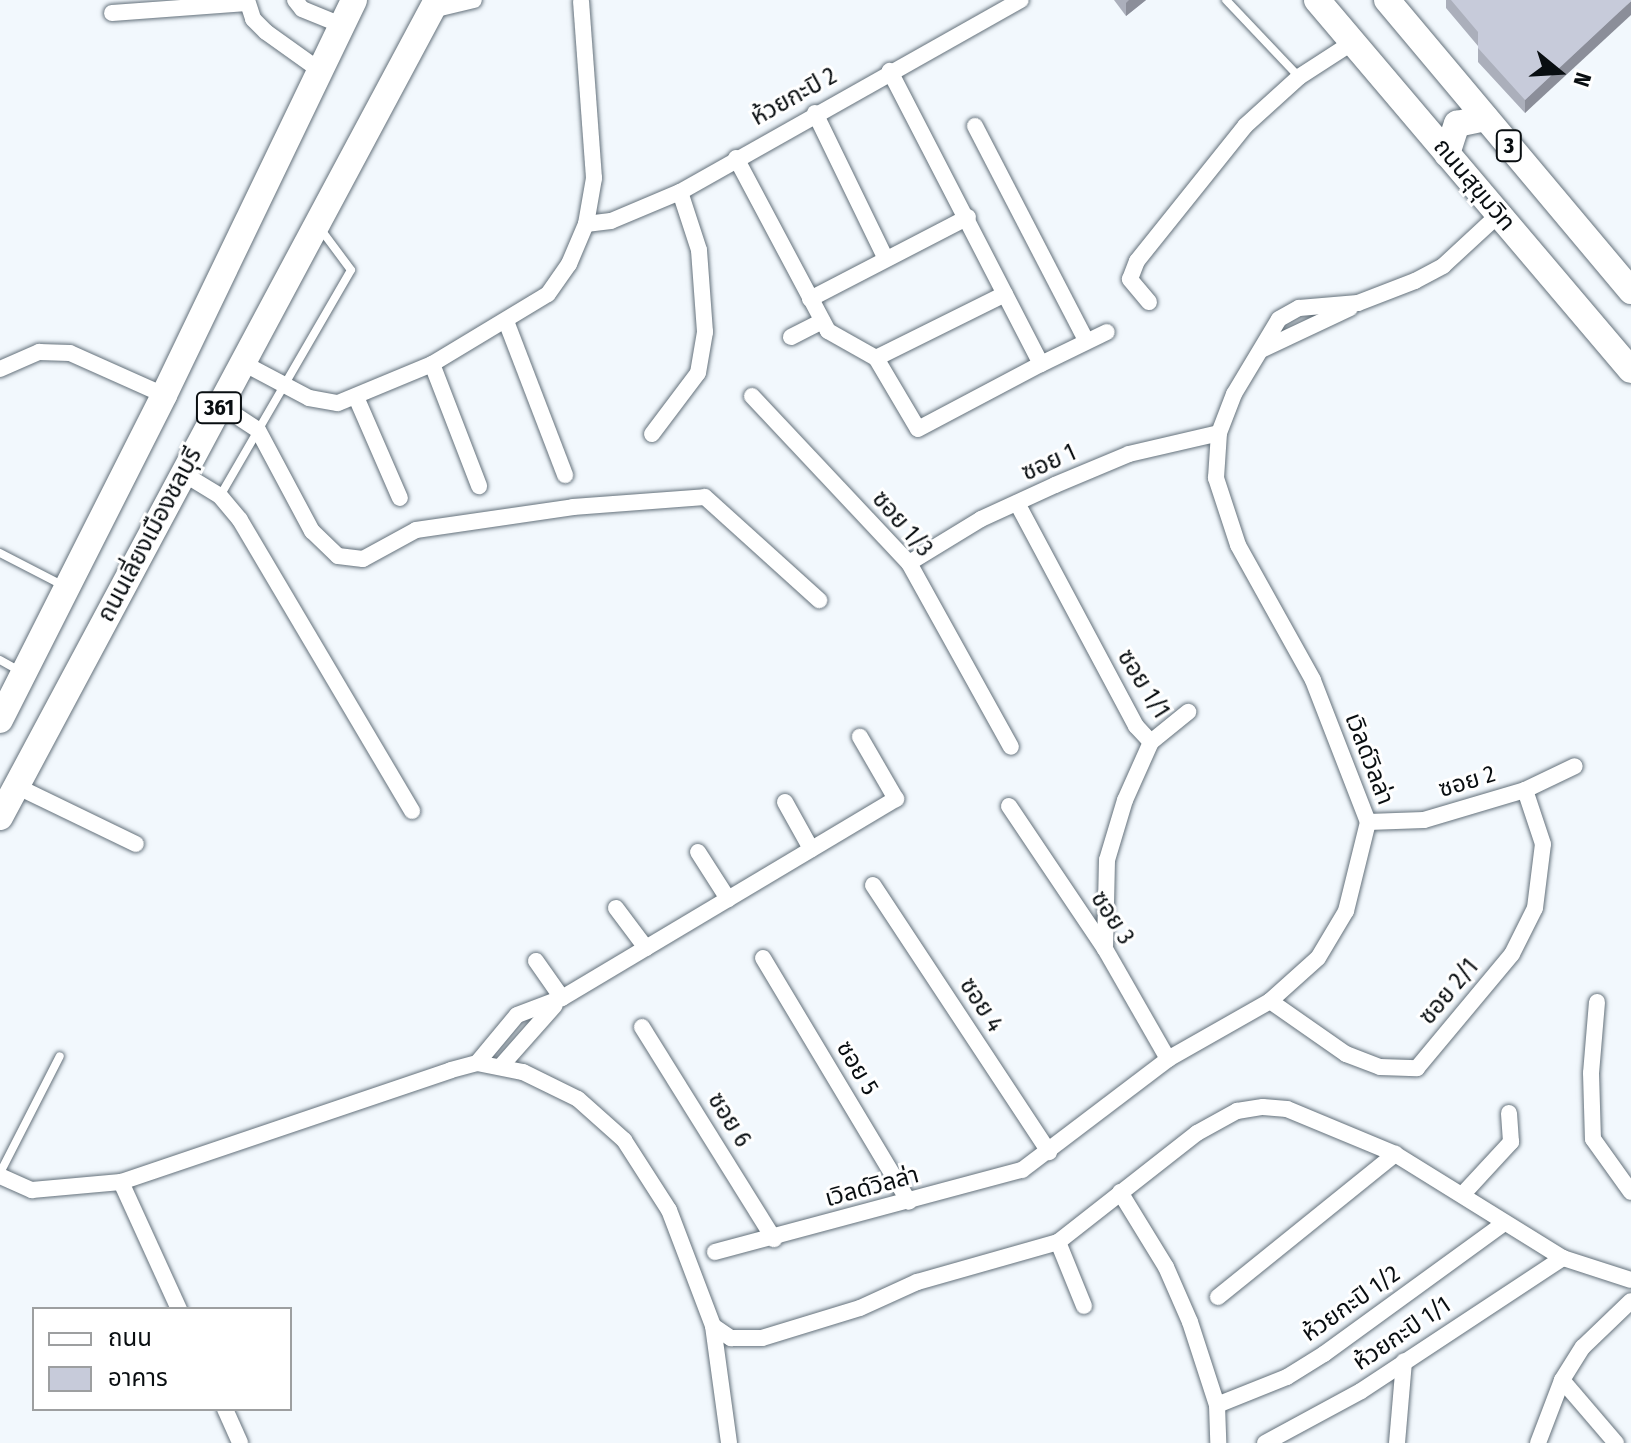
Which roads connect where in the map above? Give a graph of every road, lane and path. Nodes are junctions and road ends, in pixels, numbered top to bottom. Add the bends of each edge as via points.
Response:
1 (295, 0) edge
2 (354, 0) edge
3 (474, 0) edge
4 (580, 0) edge
5 (599, 0) edge
6 (1021, 0) edge
7 (1226, 0) edge
8 (1317, 0) edge
9 (1387, 0) edge
10 (247, 2) edge
11 (434, 5) edge
12 (112, 13) dead end
13 (341, 25) junction
14 (1353, 42) junction
15 (319, 70) junction
16 (890, 71) junction
17 (1299, 77) junction
18 (815, 113) junction
19 (1485, 118) junction
20 (975, 126) dead end
21 (1447, 154) junction
22 (736, 158) junction
23 (680, 192) junction
24 (1498, 215) junction
25 (968, 217) junction
26 (316, 223) junction
27 (586, 224) junction
28 (886, 259) junction
29 (1631, 291) edge
30 (1005, 294) junction
31 (810, 299) junction
32 (1149, 302) dead end
33 (506, 321) junction
34 (822, 321) junction
35 (1107, 332) dead end
36 (791, 337) dead end
37 (1086, 340) junction
38 (876, 358) junction
39 (243, 363) junction
40 (432, 364) junction
41 (1041, 364) junction
42 (0, 369) edge
43 (1631, 370) edge
44 (283, 386) junction
45 (164, 395) junction
46 (752, 396) dead end
47 (356, 397) junction
48 (220, 405) junction
49 (258, 430) junction
50 (1219, 433) junction
51 (652, 434) dead end
52 (184, 474) junction
53 (565, 475) dead end
54 (479, 486) dead end
55 (220, 496) junction
56 (400, 498) dead end
57 (1017, 503) junction
58 (0, 553) edge
59 (909, 563) junction
60 (68, 588) junction
61 (819, 600) dead end
62 (0, 660) edge
63 (24, 673) junction
64 (1188, 712) dead end
65 (0, 720) edge
66 (860, 737) dead end
67 (1151, 742) junction
68 (1011, 747) dead end
69 (1575, 766) dead end
70 (16, 786) junction
71 (1525, 790) junction
72 (785, 802) dead end
73 (1009, 806) dead end
74 (412, 811) dead end
75 (0, 817) edge
76 (1368, 822) junction
77 (136, 844) dead end
78 (811, 849) junction
79 (698, 852) dead end
80 (873, 885) dead end
81 (728, 899) junction
82 (616, 908) dead end
83 (646, 948) junction
84 (1105, 949) junction
85 (763, 958) dead end
86 (536, 961) dead end
87 (562, 998) junction
88 (1270, 1001) junction
89 (1597, 1002) dead end
90 (642, 1027) dead end
91 (60, 1056) dead end
92 (1168, 1059) junction
93 (477, 1063) junction
94 (501, 1066) junction
95 (1509, 1113) dead end
96 (1049, 1152) junction
97 (1395, 1154) junction
98 (0, 1174) edge
99 (121, 1182) junction
100 (1120, 1192) junction
101 (1631, 1192) edge
102 (1463, 1194) junction
103 (909, 1202) junction
104 (1503, 1224) junction
105 (774, 1239) junction
106 (1058, 1242) junction
107 (715, 1252) dead end
108 (1563, 1258) junction
109 (1631, 1280) edge
110 (1218, 1297) dead end
111 (1631, 1301) edge
112 (1084, 1306) dead end
113 (178, 1307) edge
114 (713, 1326) junction
115 (1404, 1361) junction
116 (1562, 1380) junction
117 (1217, 1405) junction
118 (226, 1411) edge
119 (240, 1443) edge
120 (729, 1443) edge
121 (1218, 1443) edge
122 (1265, 1443) edge
123 (1397, 1443) edge
124 (1538, 1443) edge
125 (1616, 1443) edge

1 - 13 street via 302,9
2 - 13 main road, ถนนเลี่ยงเมืองชลบุรี / 361
3 - 11 street
4 - 5 street
4 - 27 street via 595,141
6 - 16 street, ห้วยกะปิ 2
7 - 17 lane
8 - 14 main road, ถนนสุขุมวิท / 3
9 - 19 main road, 3
10 - 12 street
10 - 15 street via 266,32
11 - 26 main road, ถนนเลี่ยงเมืองชลบุรี / 361
13 - 15 main road, ถนนเลี่ยงเมืองชลบุรี / 361
14 - 17 street
14 - 21 main road, ถนนสุขุมวิท / 3
15 - 45 main road, ถนนเลี่ยงเมืองชลบุรี / 361
16 - 18 street, ห้วยกะปิ 2
16 - 25 street
17 - 32 street via 1245,126 1130,270 1130,279
18 - 22 street, ห้วยกะปิ 2
18 - 28 street
19 - 21 main road via 1457,124
19 - 29 main road, 3
20 - 37 street
21 - 24 main road, ถนนสุขุมวิท / 3
22 - 23 street, ห้วยกะปิ 2
22 - 31 street
23 - 27 street, ห้วยกะปิ 2 via 611,221
23 - 51 street via 699,250 705,332 698,373
24 - 43 main road, ถนนสุขุมวิท / 3
24 - 50 street, เวิลด์วิลล่า via 1443,266 1258,352
25 - 28 street
25 - 30 street
26 - 39 main road, ถนนเลี่ยงเมืองชลบุรี / 361
26 - 44 lane via 351,270
27 - 33 street via 569,264 548,294
28 - 31 street
30 - 38 street
30 - 41 street
31 - 34 street
33 - 40 street
33 - 53 street
34 - 36 street
34 - 38 street via 828,331
35 - 37 street
37 - 41 street
38 - 41 street via 918,429
39 - 44 street
39 - 48 main road, ถนนเลี่ยงเมืองชลบุรี / 361
40 - 47 street
40 - 54 street
42 - 45 street via 39,352 70,353
44 - 47 street via 338,403
44 - 49 lane
45 - 60 main road, ถนนเลี่ยงเมืองชลบุรี / 361
46 - 59 street, ซอย 1/3
47 - 56 street
48 - 49 street
48 - 52 main road, ถนนเลี่ยงเมืองชลบุรี / 361
49 - 55 lane
49 - 61 street via 312,531 338,556 363,559 416,530 573,507 705,497
50 - 57 street, ซอย 1 via 1129,454
50 - 76 street, เวิลด์วิลล่า via 1216,478 1238,545 1313,680
52 - 55 street
52 - 70 main road, ถนนเลี่ยงเมืองชลบุรี / 361
55 - 74 street via 240,520
57 - 59 street, ซอย 1
57 - 67 street, ซอย 1/1 via 1136,726
58 - 60 lane
59 - 68 street, ซอย 1/3
60 - 63 main road, ถนนเลี่ยงเมืองชลบุรี / 361
62 - 63 lane
63 - 65 main road, ถนนเลี่ยงเมืองชลบุรี / 361
64 - 67 street
66 - 78 street via 896,799
67 - 84 street, ซอย 1/1 via 1125,800 1107,860
69 - 71 street, ซอย 2
70 - 75 main road, ถนนเลี่ยงเมืองชลบุรี / 361
70 - 77 street
71 - 76 street, ซอย 2 via 1424,820
71 - 88 street, ซอย 2/1 via 1543,844 1535,908 1512,954 1417,1068 1380,1067 1346,1054
72 - 78 street
73 - 84 street, ซอย 3
76 - 88 street, เวิลด์วิลล่า via 1346,911 1318,958
78 - 81 street
79 - 81 street
80 - 96 street, ซอย 4
81 - 83 street
82 - 83 street
83 - 87 street
84 - 92 street, ซอย 3
85 - 103 street, ซอย 5
86 - 87 street
87 - 93 street via 517,1015
87 - 94 street
88 - 92 street, เวิลด์วิลล่า
89 - 101 street via 1593,1139
90 - 105 street, ซอย 6
91 - 98 lane
92 - 96 street, เวิลด์วิลล่า
93 - 94 street
93 - 99 street
94 - 114 street via 543,1079 578,1099 624,1140 669,1210
95 - 102 street via 1511,1142
96 - 103 street, เวิลด์วิลล่า via 1022,1170
97 - 100 street via 1287,1109 1263,1107 1237,1111 1197,1133
97 - 102 street
97 - 110 street
98 - 99 street via 32,1190
99 - 113 street
100 - 106 street
100 - 117 street via 1166,1267
102 - 104 street
103 - 105 street, เวิลด์วิลล่า
104 - 108 street
104 - 117 street, ห้วยกะปิ 1/2 via 1324,1354 1287,1377
105 - 107 street, เวิลด์วิลล่า
106 - 112 street
106 - 114 street via 917,1282 860,1308 762,1338 731,1338
108 - 109 street
108 - 115 street, ห้วยกะปิ 1/1
111 - 116 street via 1583,1347
114 - 120 street
115 - 122 street, ห้วยกะปิ 1/1
115 - 123 street
116 - 124 street
116 - 125 street
117 - 121 street
118 - 119 street

